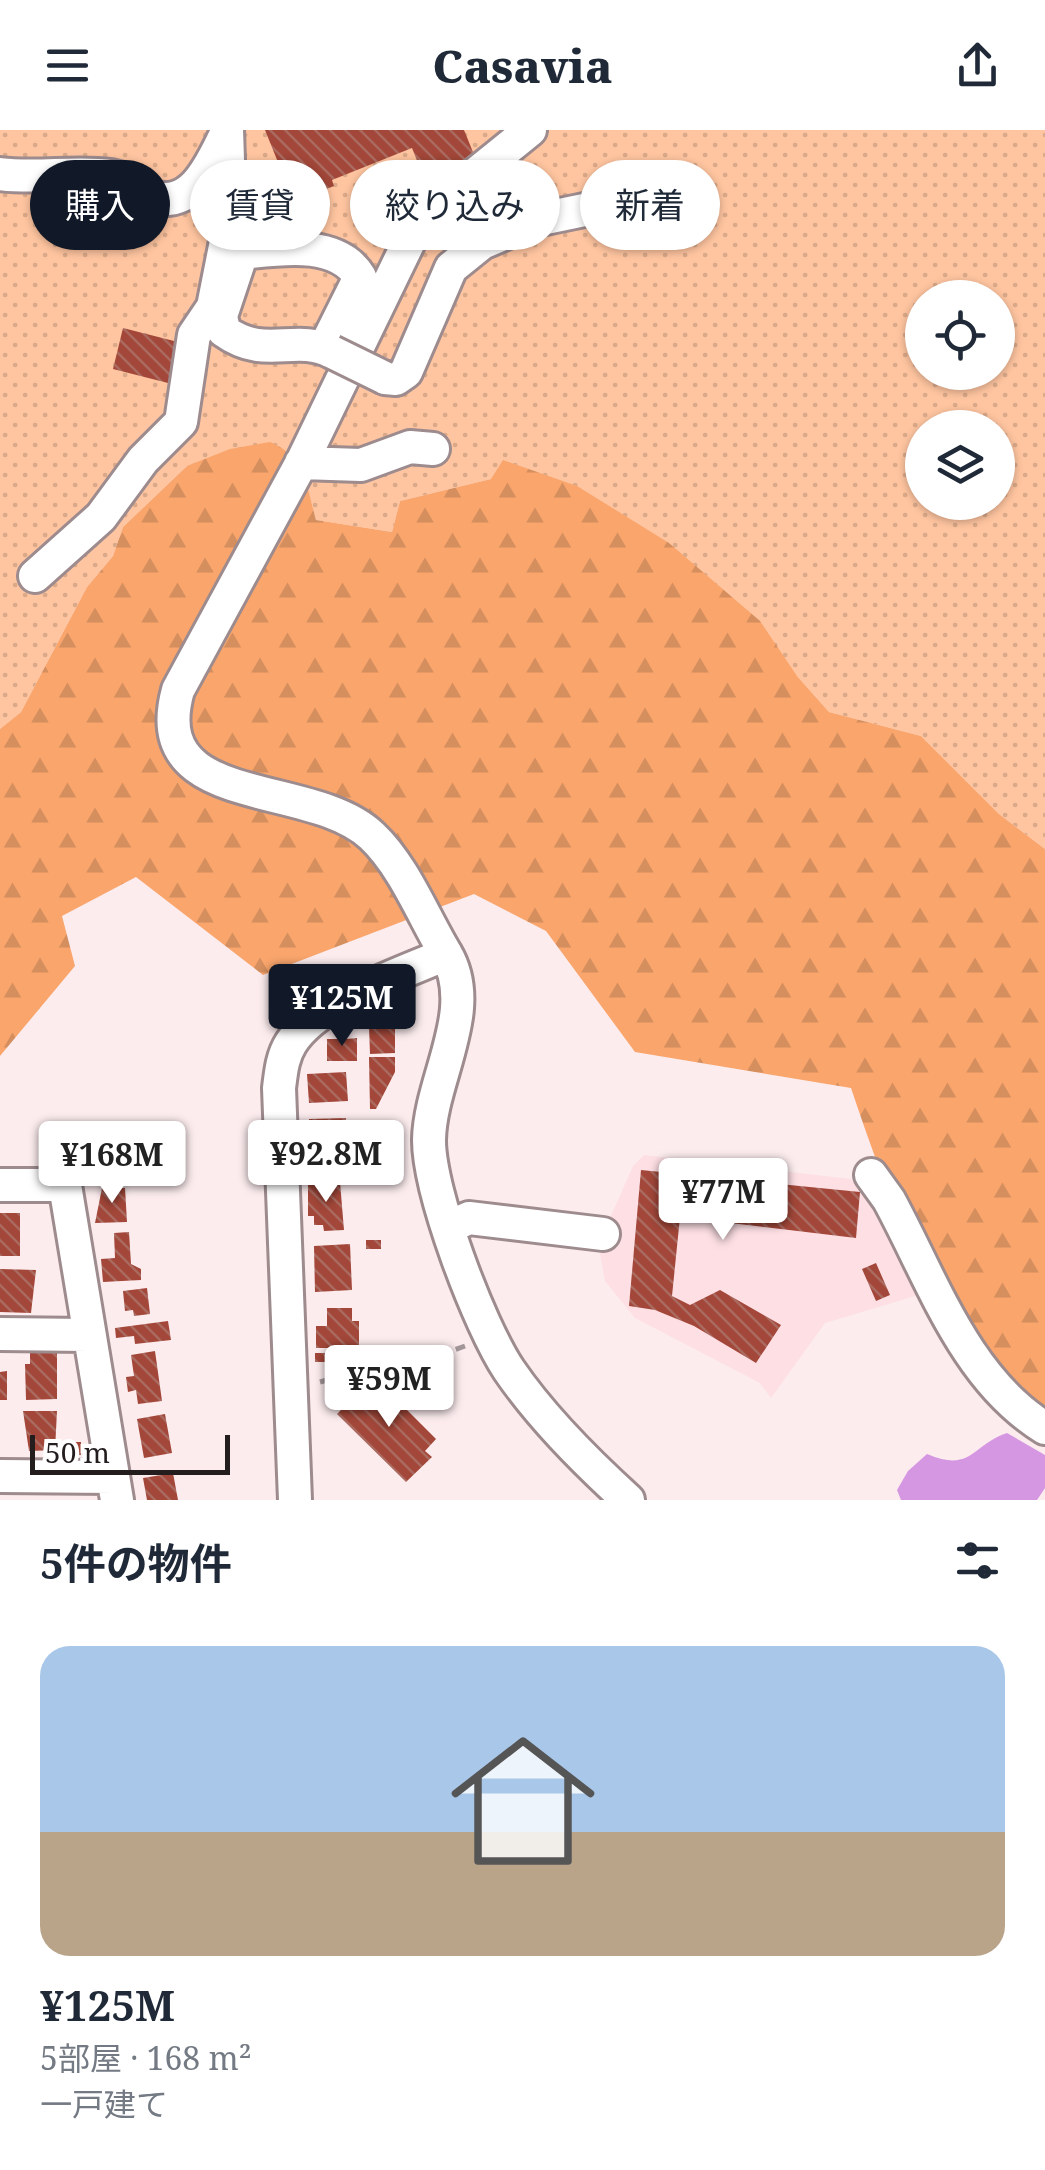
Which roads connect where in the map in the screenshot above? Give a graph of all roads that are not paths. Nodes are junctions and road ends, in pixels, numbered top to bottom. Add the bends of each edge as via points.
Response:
1 (530, 130) edge
2 (226, 134) edge
3 (227, 160) edge
4 (493, 160) edge
5 (0, 174) edge
6 (188, 193) joint
7 (580, 214) edge
8 (224, 250) edge
9 (405, 250) edge
10 (440, 250) edge
11 (451, 268) junction
12 (326, 348) dead end
13 (433, 449) dead end
14 (301, 464) junction
15 (34, 576) dead end
16 (446, 954) junction
17 (871, 1175) dead end
18 (0, 1185) edge
19 (449, 1227) junction
20 (603, 1234) dead end
21 (0, 1334) edge
22 (87, 1335) junction
23 (1045, 1428) edge
24 (0, 1476) edge
25 (115, 1488) edge
26 (296, 1500) edge
27 (628, 1500) edge

1 - 4 street
2 - 3 street
2 - 6 street
5 - 6 street via 108,176 130,180 148,196
7 - 11 street via 527,238 482,244
8 - 15 street via 213,306 194,335 181,422 101,516
9 - 14 street
10 - 11 street
11 - 12 street, bridge via 406,372 385,378
13 - 14 street via 410,447 361,465
14 - 16 street via 178,690 172,709 178,747 200,774 324,808 372,835
16 - 19 street via 459,1001 429,1140 435,1190
16 - 26 street via 321,1013 282,1064
17 - 23 street via 981,1374
18 - 22 street via 65,1186
19 - 20 street via 469,1218
19 - 27 street via 509,1370
21 - 22 street
22 - 25 street
24 - 25 street

